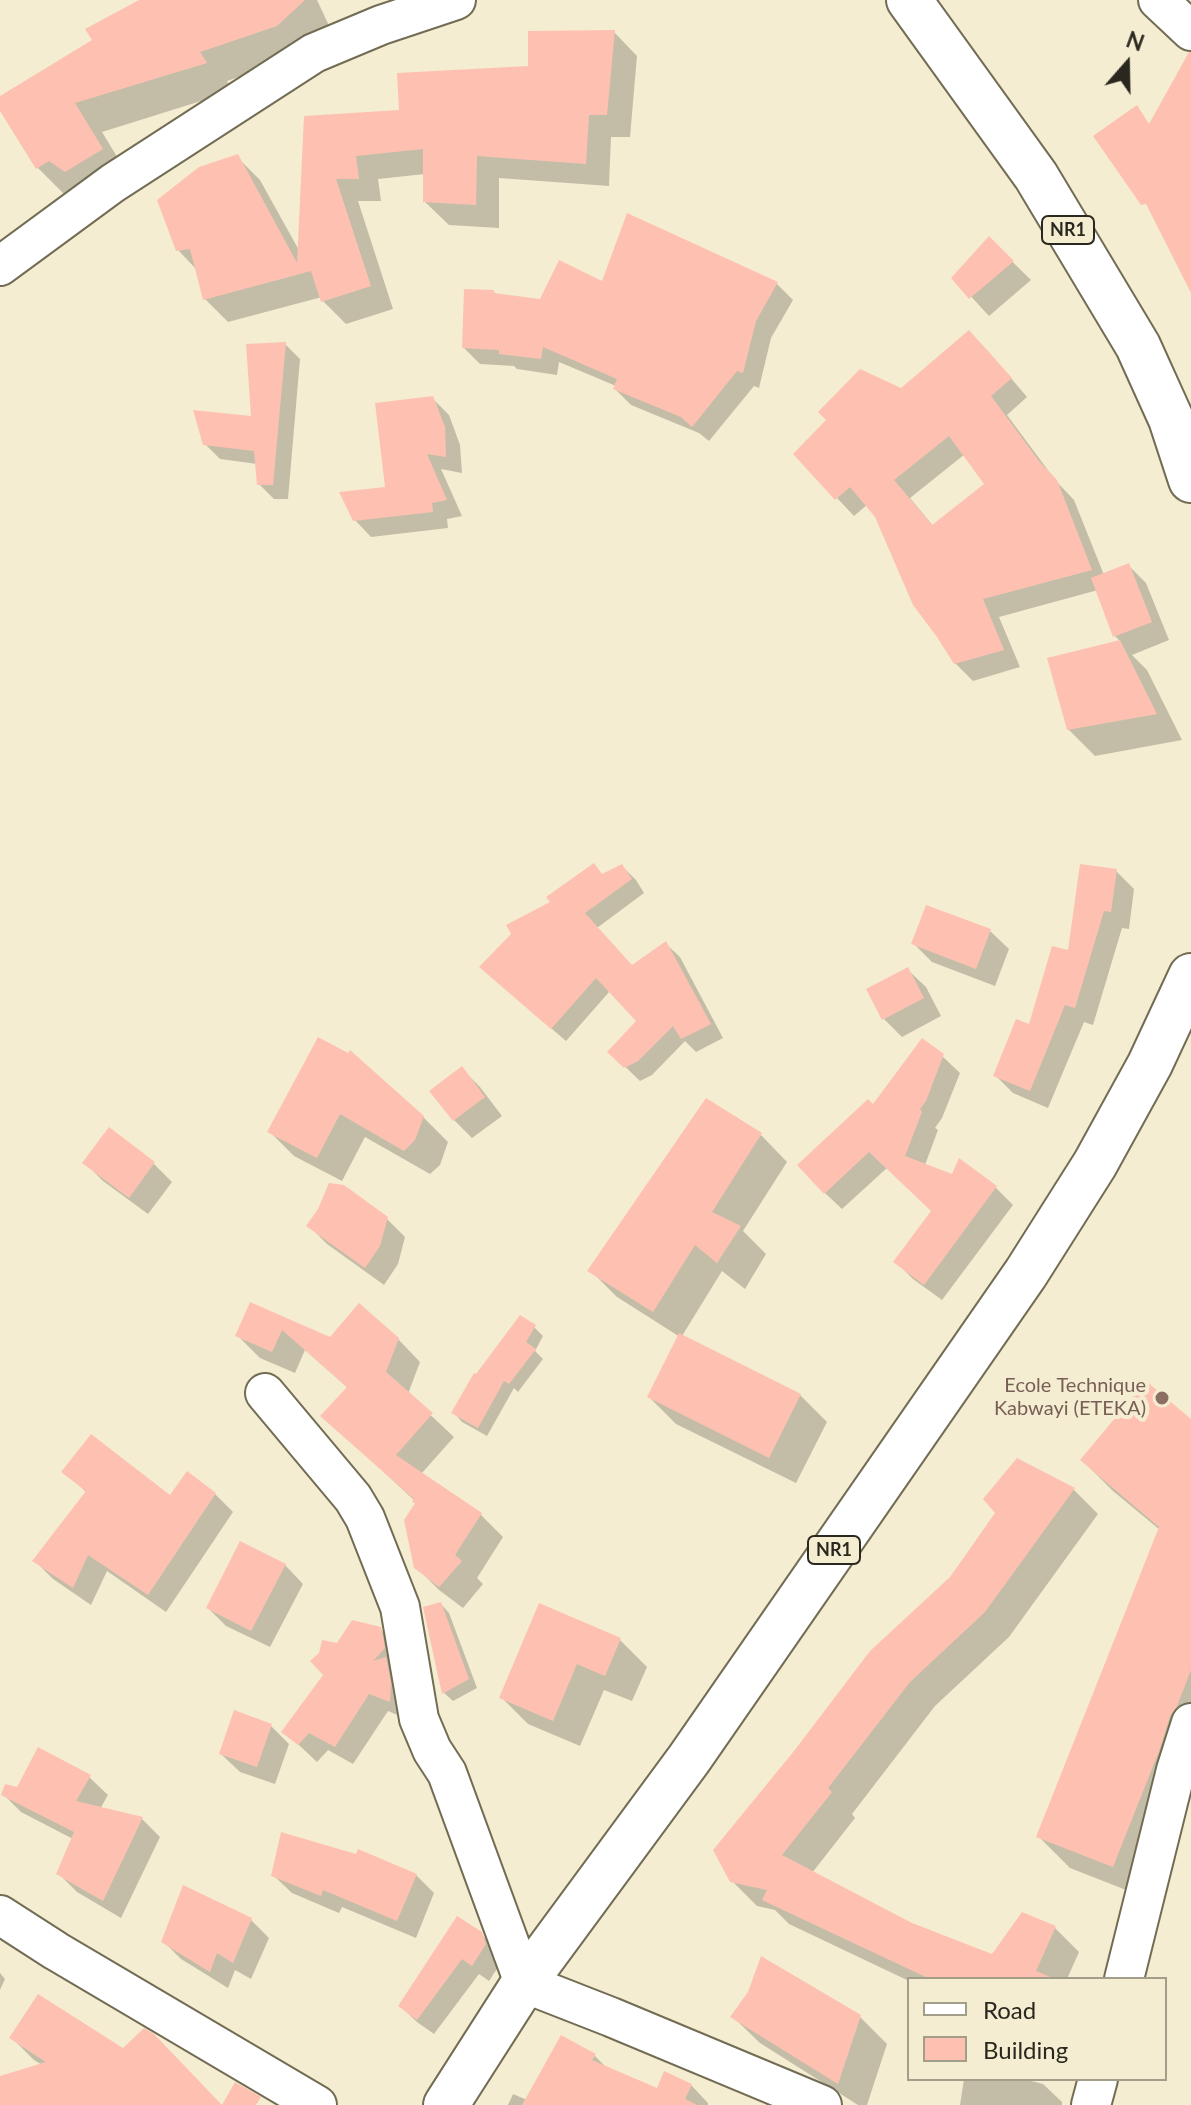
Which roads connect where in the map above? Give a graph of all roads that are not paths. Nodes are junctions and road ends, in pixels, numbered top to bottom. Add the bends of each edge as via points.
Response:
1 (456, 0) edge
2 (909, 0) edge
3 (1158, 0) edge
4 (1191, 31) edge
5 (0, 266) edge
6 (1191, 480) edge
7 (1191, 976) edge
8 (265, 1393) dead end
9 (1191, 1723) edge
10 (0, 1915) edge
11 (1124, 1977) edge
12 (524, 1983) junction
13 (1097, 2081) edge
14 (317, 2105) edge
15 (446, 2105) edge
16 (822, 2105) edge
17 (1091, 2105) edge

1 - 5 street via 314,53 113,183
2 - 6 highway, NR1 via 1036,176 1138,346
3 - 4 street
7 - 12 highway, NR1 via 1095,1164 1026,1273 689,1759
8 - 12 street via 365,1518 400,1607 419,1719 447,1773
9 - 11 street
10 - 14 street
12 - 15 highway, NR1
12 - 16 street
13 - 17 street

